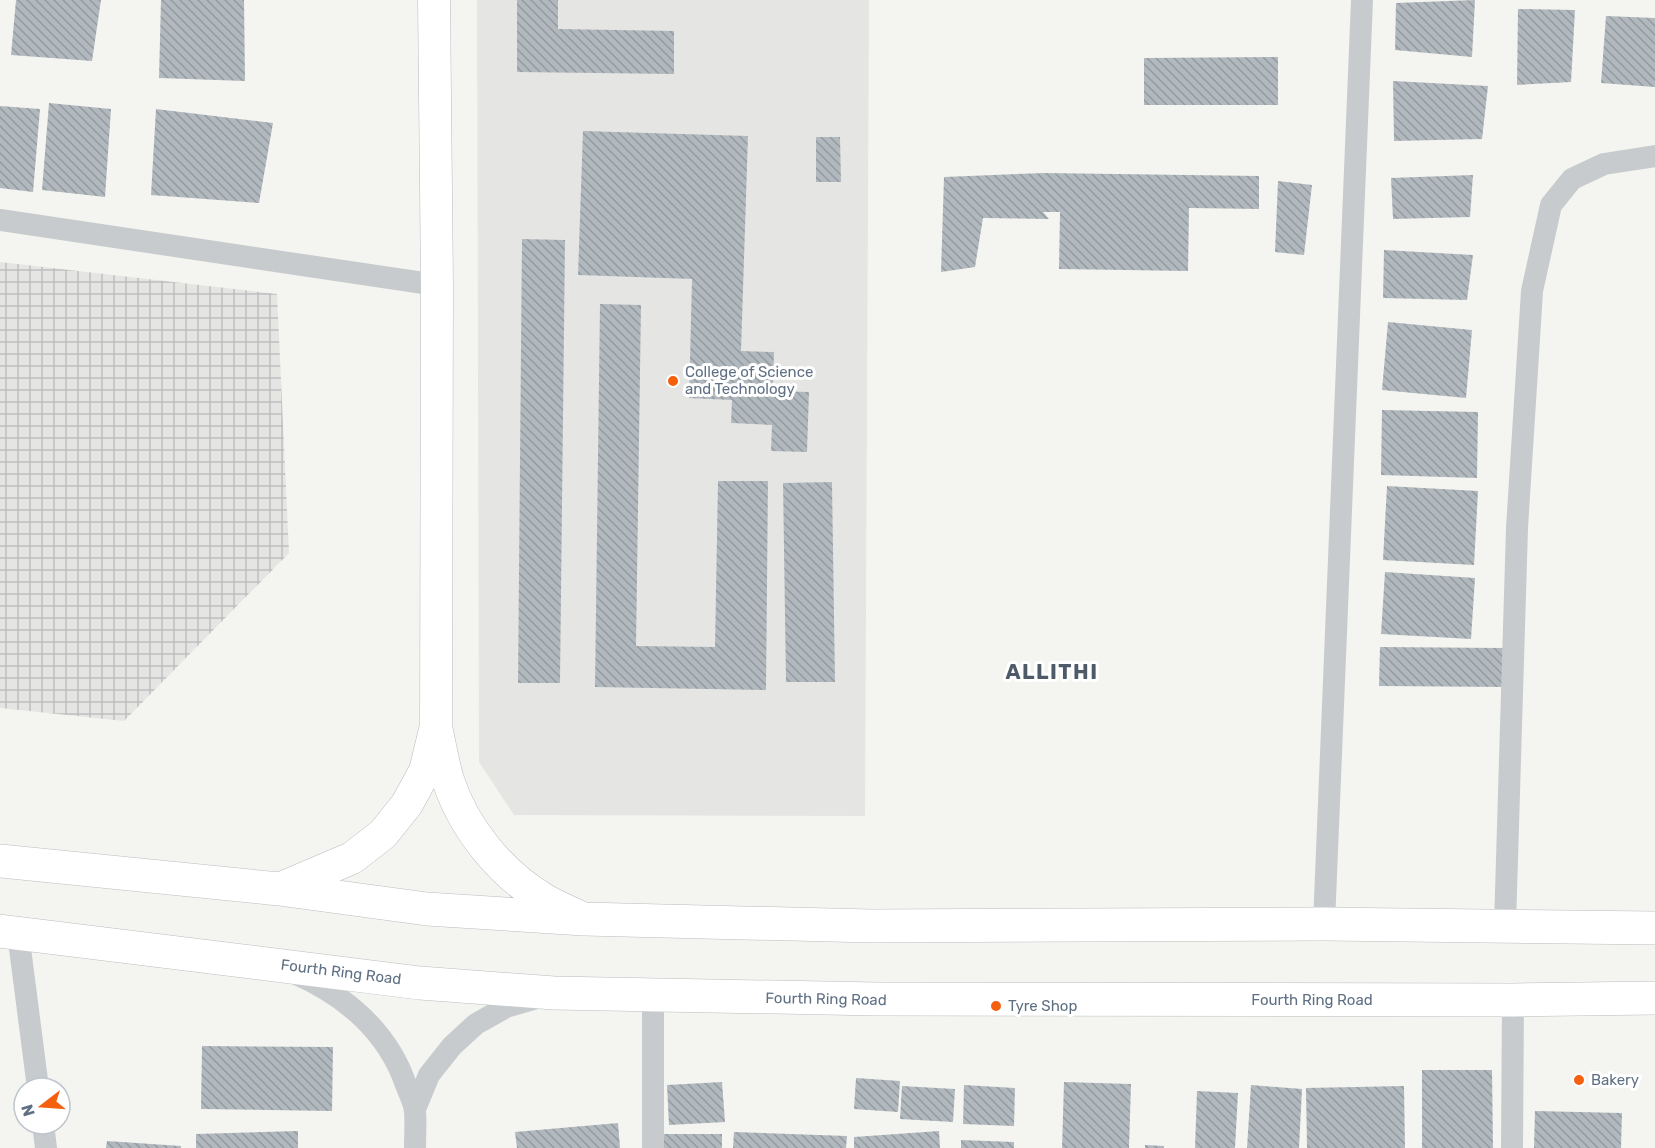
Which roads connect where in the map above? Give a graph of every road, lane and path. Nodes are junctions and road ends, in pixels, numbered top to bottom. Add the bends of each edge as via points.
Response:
1 (434, 0) edge
2 (1362, 0) edge
3 (1655, 156) edge
4 (0, 220) edge
5 (437, 285) junction
6 (436, 727) junction
7 (0, 861) edge
8 (279, 889) junction
9 (584, 919) junction
10 (1324, 924) junction
11 (1505, 925) junction
12 (1655, 928) edge
13 (9, 932) edge
14 (273, 964) junction
15 (554, 993) junction
16 (653, 996) junction
17 (1655, 998) edge
18 (1513, 1000) junction
19 (36, 1076) edge
20 (415, 1109) junction
21 (415, 1148) edge
22 (653, 1148) edge
23 (1512, 1148) edge

1 - 5 street
2 - 10 street
3 - 11 street via 1604,164 1572,179 1551,205 1532,291 1517,528
4 - 5 street
5 - 6 street
6 - 8 street via 425,771 407,804 383,834 352,858
6 - 9 street via 449,781 482,844 512,876 544,900
7 - 8 main road
8 - 9 main road via 427,909
9 - 10 main road via 872,926
10 - 11 main road
11 - 12 main road
13 - 14 main road, Fourth Ring Road
13 - 19 street
14 - 15 main road, Fourth Ring Road
14 - 20 street via 316,982 349,1004 378,1033 399,1064
15 - 16 main road, Fourth Ring Road
15 - 20 street via 506,1007 476,1024 429,1075
16 - 18 main road, Fourth Ring Road
16 - 22 street
17 - 18 main road, Fourth Ring Road
18 - 23 street
20 - 21 street

